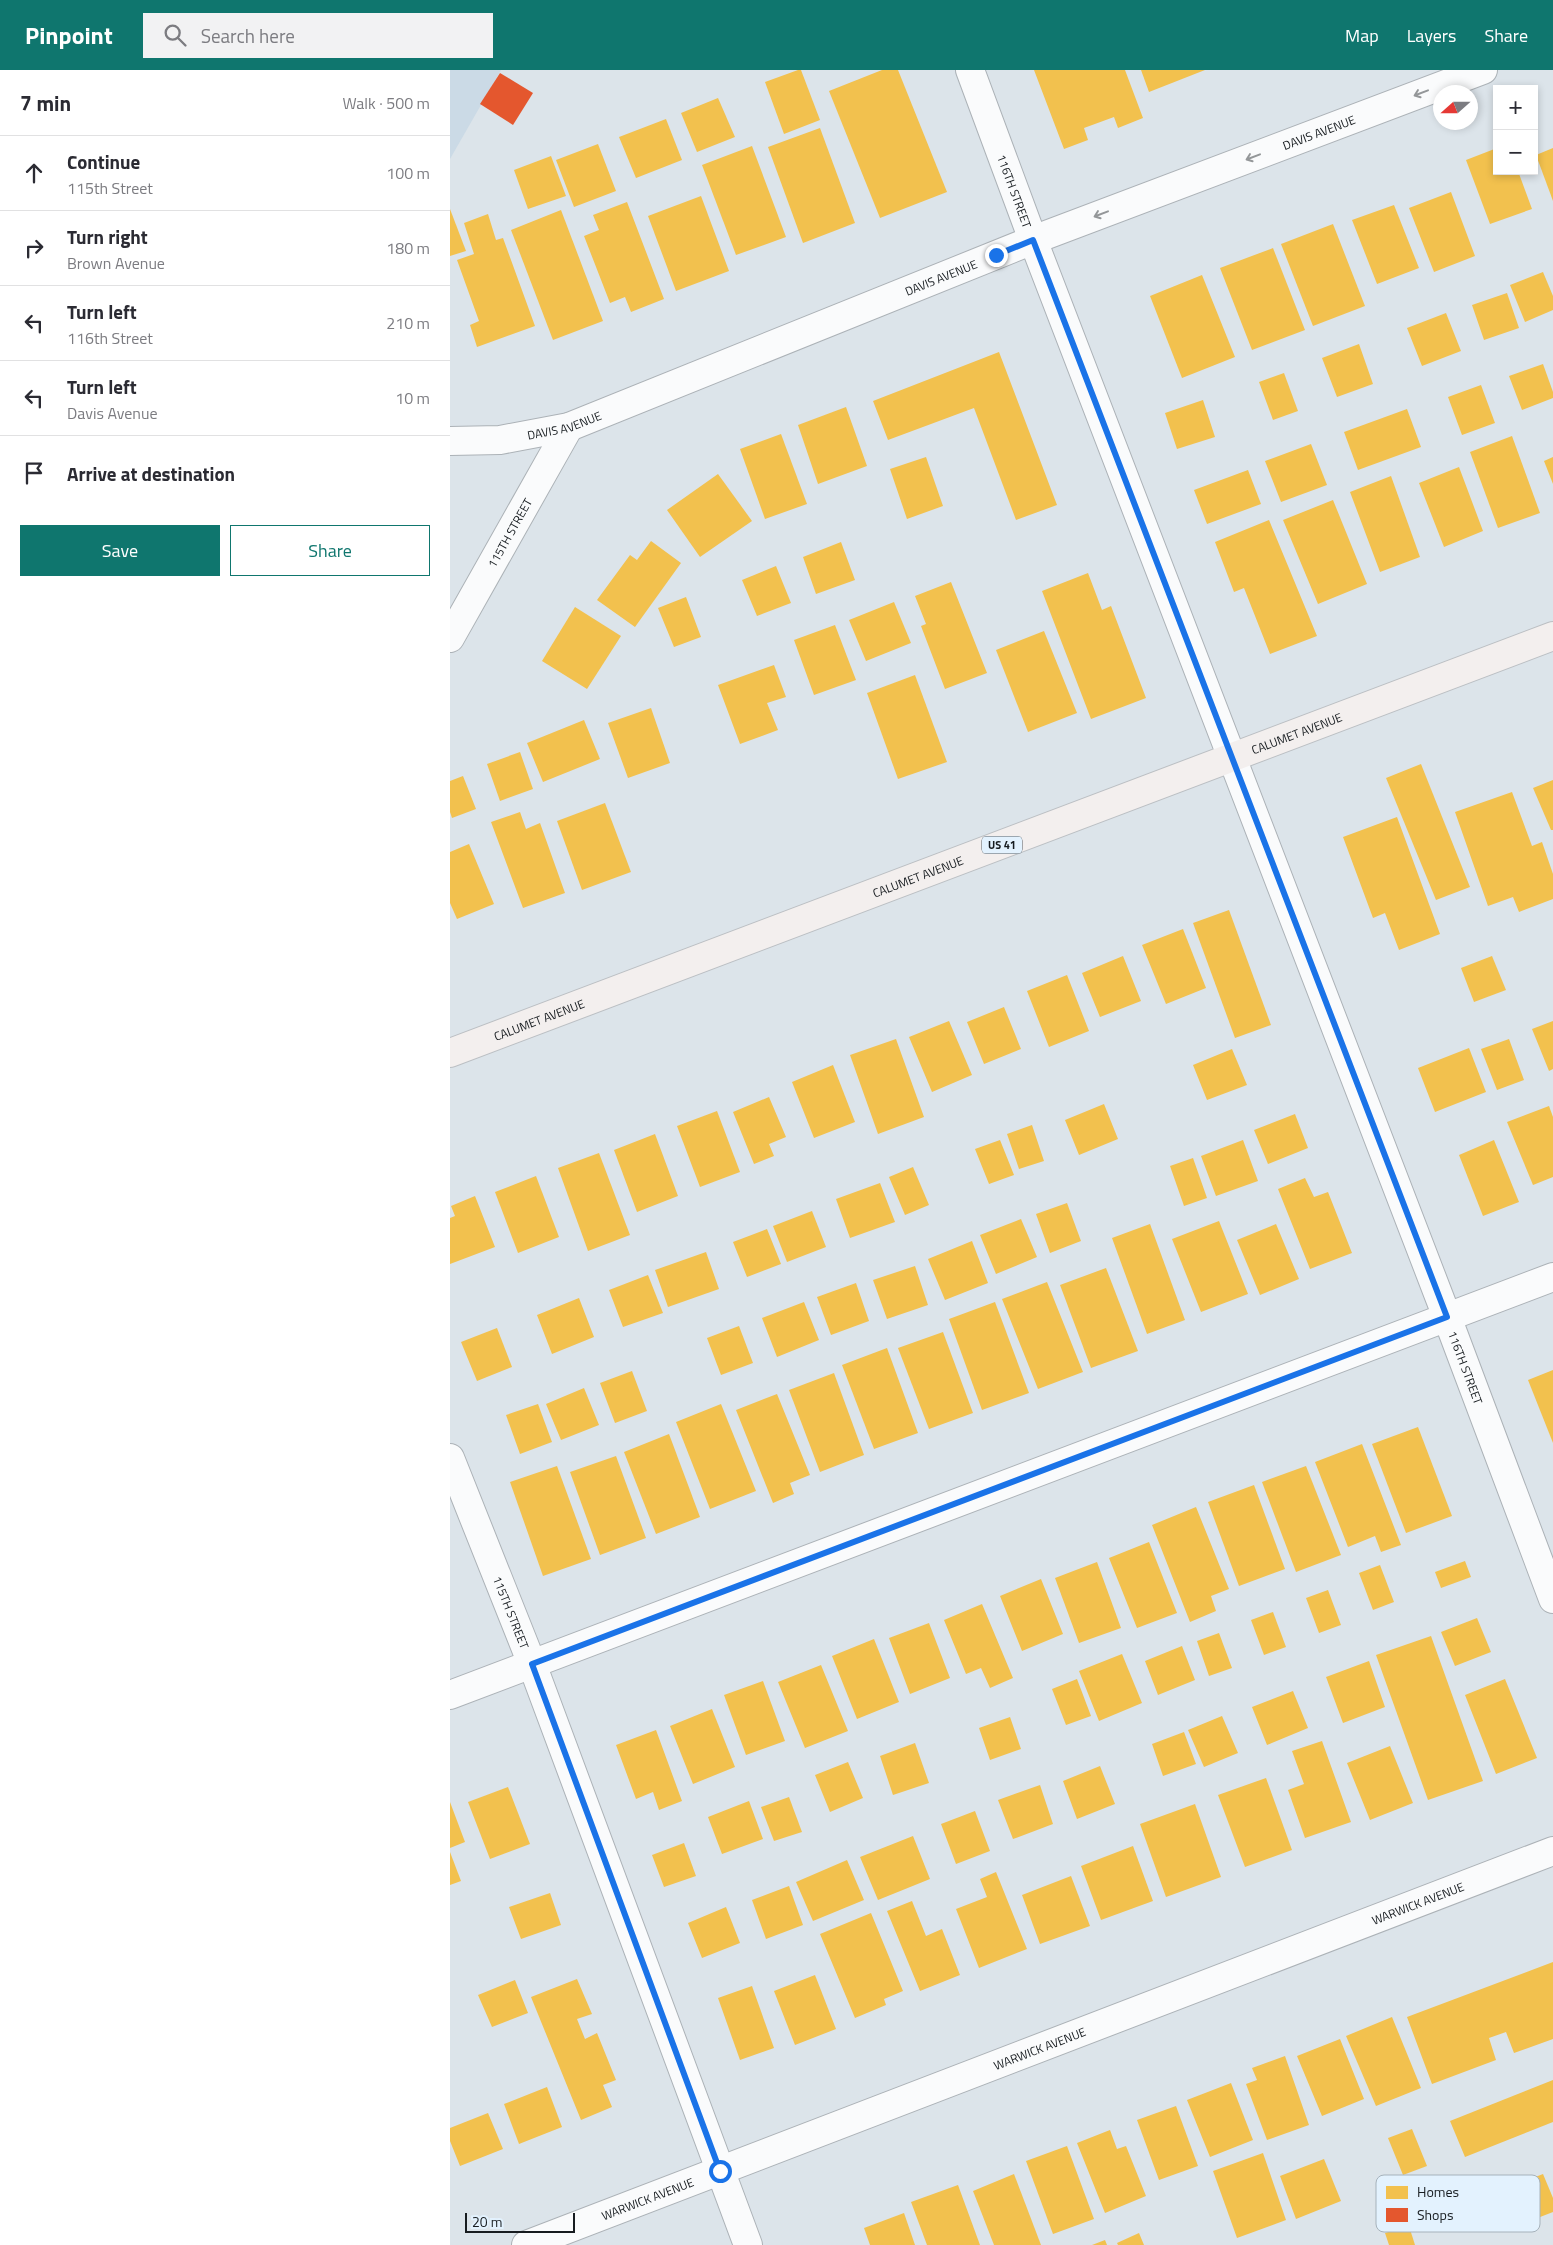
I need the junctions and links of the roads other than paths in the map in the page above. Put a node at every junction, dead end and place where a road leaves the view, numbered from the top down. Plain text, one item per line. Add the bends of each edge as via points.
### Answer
1 (970, 70) edge
2 (1483, 70) edge
3 (1033, 240) junction
4 (569, 427) junction
5 (450, 441) edge
6 (1553, 636) edge
7 (450, 638) edge
8 (1231, 759) junction
9 (450, 1053) edge
10 (1553, 1277) edge
11 (1447, 1317) junction
12 (450, 1458) edge
13 (1553, 1599) edge
14 (532, 1664) junction
15 (450, 1695) edge
16 (1553, 1851) edge
17 (720, 2171) junction
18 (526, 2245) edge
19 (748, 2245) edge

1 - 3 street, 116TH STREET
2 -> 3 street, DAVIS AVENUE
3 - 4 street, DAVIS AVENUE
3 - 8 street, 116TH STREET
4 - 5 street, DAVIS AVENUE via 500,440
4 - 7 street, 115TH STREET
6 - 8 main road, CALUMET AVENUE / US 41
8 - 9 main road, CALUMET AVENUE / US 41
8 - 11 street, 116TH STREET
10 - 11 street
11 - 13 street, 116TH STREET
11 - 14 street
12 - 14 street, 115TH STREET
14 - 15 street
14 - 17 street, 115TH STREET
16 - 17 street, WARWICK AVENUE
17 - 18 street, WARWICK AVENUE
17 - 19 street, 115TH STREET

